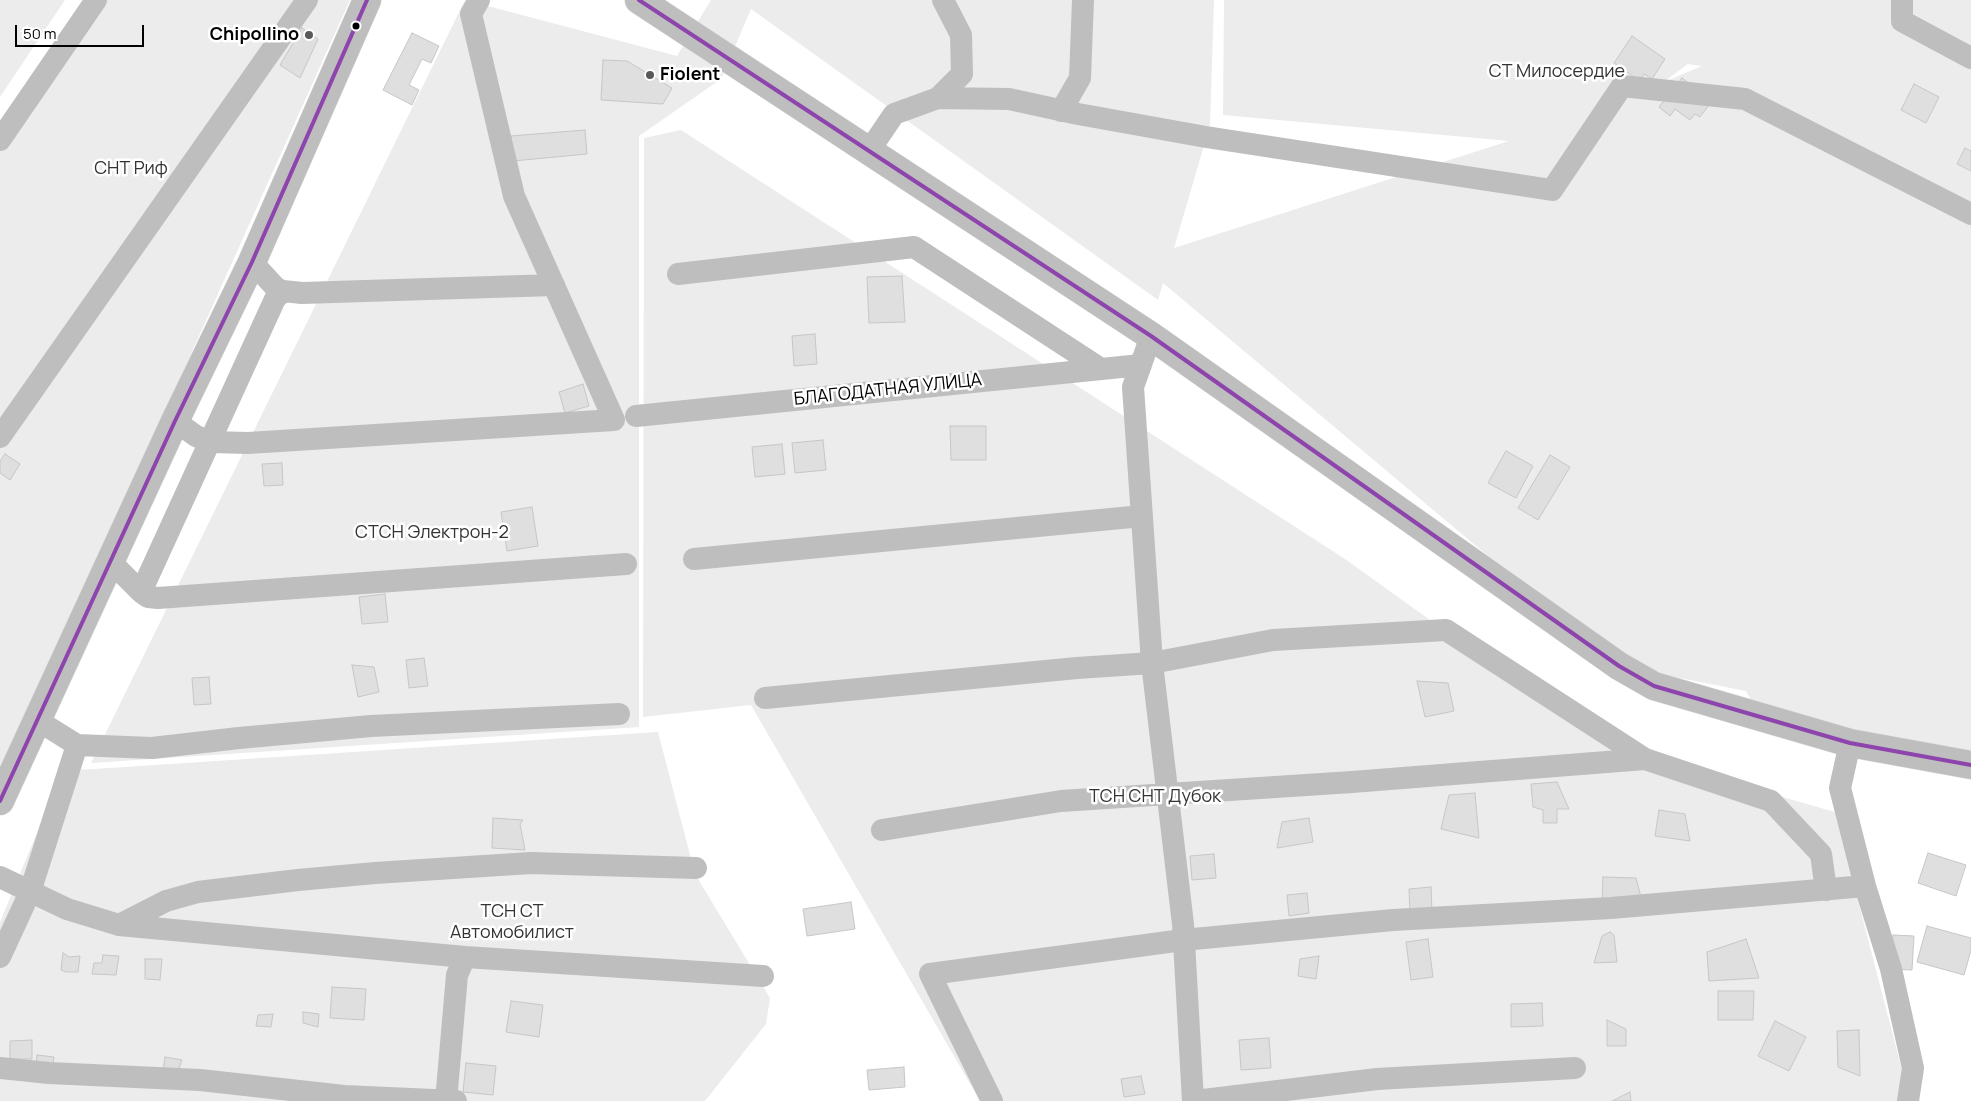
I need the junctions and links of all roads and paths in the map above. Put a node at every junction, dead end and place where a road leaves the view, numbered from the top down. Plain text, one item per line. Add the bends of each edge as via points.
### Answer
1 (79, 0) edge
2 (96, 0) edge
3 (308, 0) edge
4 (367, 0) edge
5 (479, 0) edge
6 (639, 0) edge
7 (943, 0) edge
8 (1083, 0) edge
9 (1902, 0) edge
10 (1971, 58) edge
11 (938, 98) junction
12 (1061, 110) junction
13 (0, 116) edge
14 (0, 140) edge
15 (869, 151) junction
16 (1971, 214) edge
17 (252, 262) junction
18 (678, 274) dead end
19 (554, 285) junction
20 (283, 291) junction
21 (1151, 336) junction
22 (1141, 365) junction
23 (1101, 369) junction
24 (625, 418) junction
25 (175, 421) junction
26 (0, 437) edge
27 (211, 442) junction
28 (1142, 516) junction
29 (694, 558) dead end
30 (111, 562) junction
31 (626, 564) dead end
32 (141, 592) junction
33 (1152, 663) junction
34 (765, 698) dead end
35 (619, 714) dead end
36 (37, 720) junction
37 (1850, 743) junction
38 (76, 745) junction
39 (1645, 759) junction
40 (1971, 765) edge
41 (1167, 793) junction
42 (0, 800) edge
43 (882, 830) dead end
44 (696, 868) dead end
45 (0, 877) edge
46 (1865, 886) junction
47 (1826, 890) junction
48 (30, 892) junction
49 (119, 925) junction
50 (1184, 940) junction
51 (0, 956) edge
52 (465, 957) junction
53 (764, 976) dead end
54 (0, 1068) edge
55 (1575, 1068) dead end
56 (449, 1101) edge
57 (992, 1101) edge
58 (1194, 1101) edge
59 (1908, 1101) edge

1 - 13 street
2 - 14 street
3 - 26 street
4 - 17 main road
5 - 19 street via 471,14 514,196
6 - 15 main road
7 - 11 street via 962,35 962,74
8 - 12 street via 1080,78
9 - 10 street via 1902,21
11 - 12 street via 1008,99
11 - 15 street via 894,114
12 - 16 street via 1206,137 1552,190 1622,86 1745,99
15 - 21 main road
17 - 20 street via 276,288
17 - 25 main road
18 - 23 street via 914,247
19 - 20 street
19 - 24 street
20 - 27 street via 275,299
21 - 22 street
21 - 37 main road via 1619,666 1654,686
22 - 23 street, БЛАГОДАТНАЯ УЛИЦА
22 - 28 street via 1133,387
23 - 24 street, БЛАГОДАТНАЯ УЛИЦА
24 - 27 street, БЛАГОДАТНАЯ УЛИЦА via 248,443
25 - 27 street
25 - 30 main road
27 - 32 street
28 - 29 street
28 - 33 street
30 - 32 street
30 - 36 main road
31 - 32 street via 158,598
33 - 34 street
33 - 39 street via 1273,640 1446,630
33 - 41 street
35 - 38 street via 372,726 152,748
36 - 38 street
36 - 42 main road
37 - 40 main road
37 - 46 street via 1840,788
38 - 48 street
39 - 41 street
39 - 47 street via 1771,801 1821,854
41 - 43 street via 1061,801
41 - 50 street
44 - 49 street via 531,863 298,880 198,892 166,901
45 - 48 street
46 - 47 street
46 - 59 street via 1891,969 1913,1068
47 - 50 street via 1611,908 1393,920
48 - 49 street via 67,910
48 - 51 street
49 - 52 street
50 - 57 street via 930,974
50 - 58 street
52 - 53 street
52 - 56 street via 457,975
54 - 56 street via 200,1080 344,1096
55 - 58 street via 1377,1079

